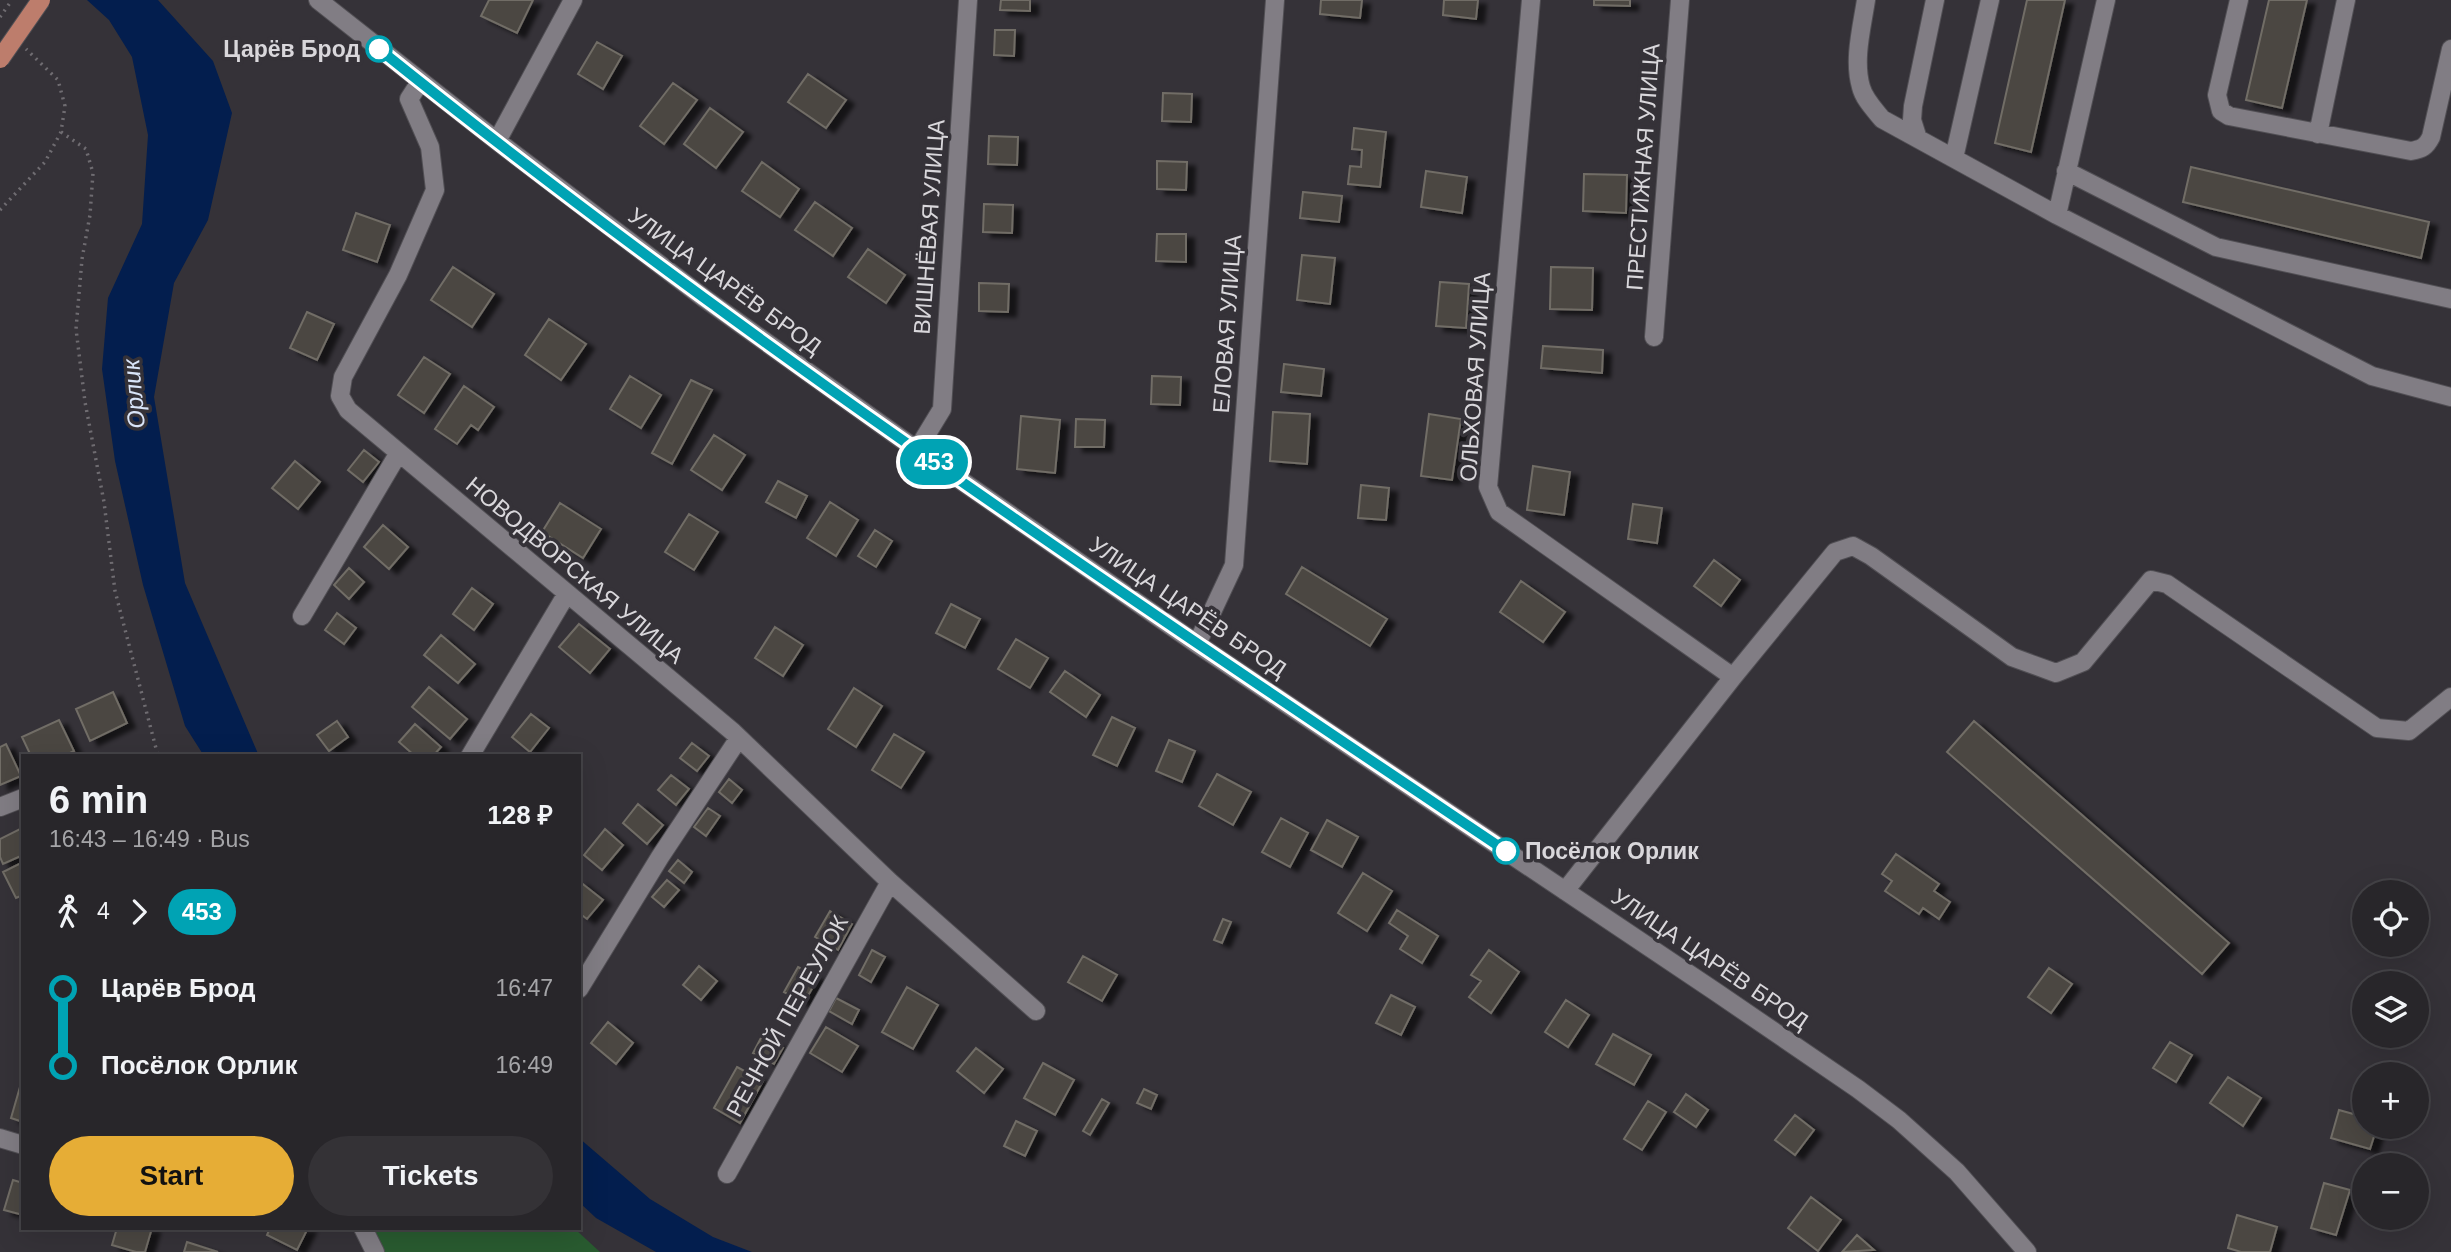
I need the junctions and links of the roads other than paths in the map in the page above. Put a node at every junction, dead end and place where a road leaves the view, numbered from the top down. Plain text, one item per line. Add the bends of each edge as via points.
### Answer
1 (41, 0) edge
2 (318, 0) edge
3 (573, 0) edge
4 (968, 0) edge
5 (1275, 0) edge
6 (1531, 0) edge
7 (1680, 0) edge
8 (1866, 0) edge
9 (1935, 0) edge
10 (1990, 0) edge
11 (2106, 0) edge
12 (2239, 0) edge
13 (2346, 0) edge
14 (2451, 49) edge
15 (0, 59) edge
16 (420, 82) junction
17 (2318, 134) junction
18 (1917, 139) junction
19 (497, 141) junction
20 (1954, 158) junction
21 (2066, 172) junction
22 (2057, 215) junction
23 (2451, 299) edge
24 (1654, 337) dead end
25 (2451, 397) edge
26 (917, 450) junction
27 (398, 454) junction
28 (566, 595) junction
29 (302, 616) dead end
30 (1198, 645) junction
31 (1733, 677) junction
32 (2451, 696) edge
33 (739, 738) junction
34 (471, 754) edge
35 (21, 799) edge
36 (0, 807) edge
37 (890, 881) junction
38 (1564, 891) junction
39 (581, 986) edge
40 (1036, 1011) dead end
41 (0, 1138) edge
42 (21, 1144) edge
43 (727, 1174) dead end
44 (364, 1230) edge
45 (374, 1252) edge
46 (2027, 1252) edge

1 - 15 main road, bridge
2 - 16 street, УЛИЦА ЦАРЁВ БРОД
3 - 19 street
4 - 26 street, ВИШНЁВАЯ УЛИЦА via 942,409
5 - 30 street, ЕЛОВАЯ УЛИЦА via 1234,565
6 - 31 street, ОЛЬХОВАЯ УЛИЦА via 1488,487 1499,512
7 - 24 street, ПРЕСТИЖНАЯ УЛИЦА
8 - 18 street via 1858,53 1861,87 1882,119
9 - 18 street via 1913,106
10 - 20 street
11 - 21 street
12 - 17 street via 2217,94 2221,111
13 - 17 street
14 - 17 street via 2431,137 2421,150
16 - 19 street, УЛИЦА ЦАРЁВ БРОД
16 - 27 street, НОВОДВОРСКАЯ УЛИЦА via 409,99 430,147 435,190 398,275 343,377 340,396 348,411
18 - 20 street
19 - 26 street, УЛИЦА ЦАРЁВ БРОД via 704,298
20 - 22 street
21 - 22 street
21 - 23 street via 2216,247
22 - 25 street via 2372,376
26 - 30 street, УЛИЦА ЦАРЁВ БРОД
27 - 28 street, НОВОДВОРСКАЯ УЛИЦА
27 - 29 street
28 - 33 street, НОВОДВОРСКАЯ УЛИЦА
28 - 34 street
30 - 38 street, УЛИЦА ЦАРЁВ БРОД
31 - 32 street via 1835,552 1853,546 2012,657 2056,673 2083,662 2151,580 2167,584 2377,728 2409,731
31 - 38 street
33 - 37 street, НОВОДВОРСКАЯ УЛИЦА
33 - 39 street
35 - 36 street
37 - 40 street, НОВОДВОРСКАЯ УЛИЦА
37 - 43 street, РЕЧНОЙ ПЕРЕУЛОК
38 - 46 street, УЛИЦА ЦАРЁВ БРОД via 1899,1120 1957,1172
41 - 42 street
44 - 45 street

